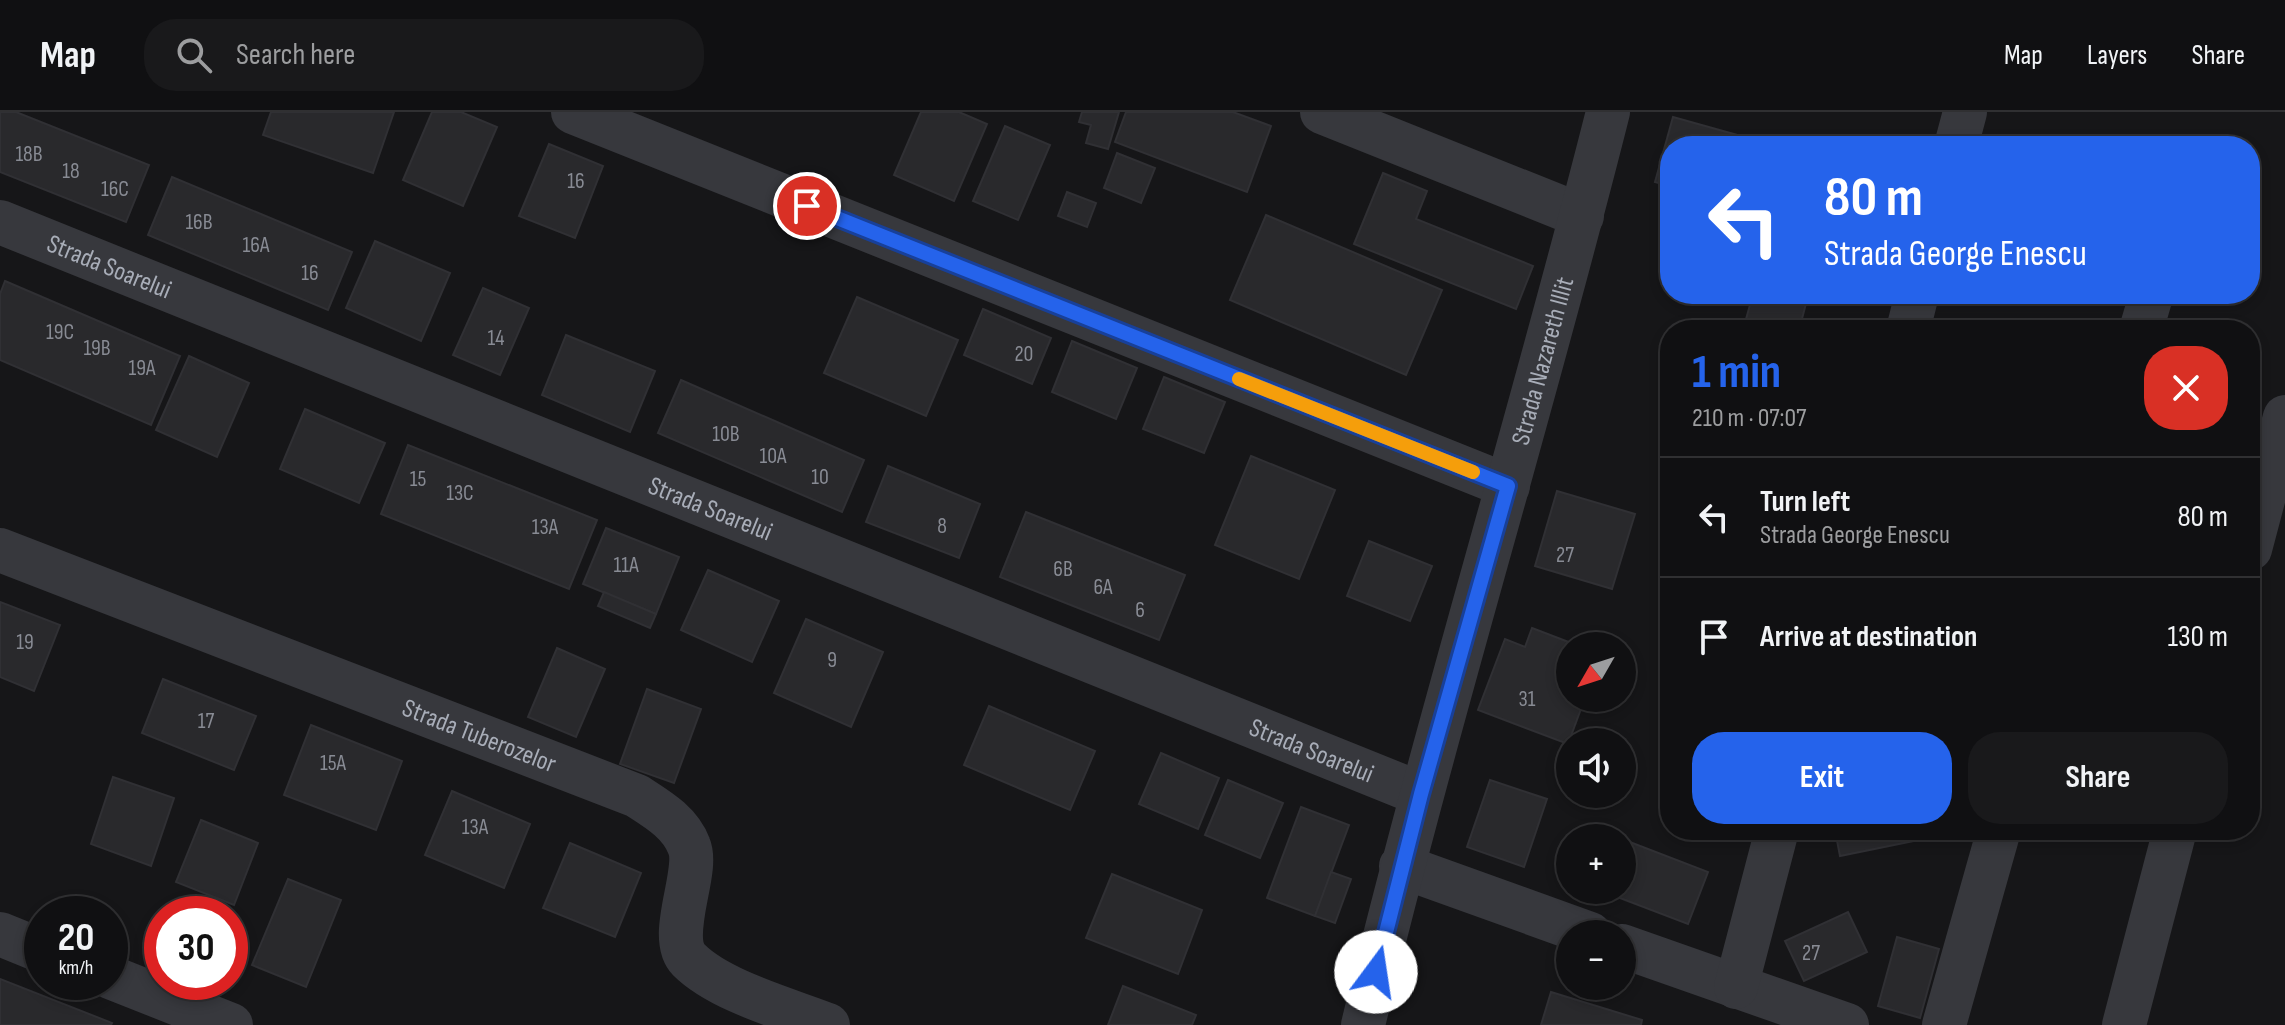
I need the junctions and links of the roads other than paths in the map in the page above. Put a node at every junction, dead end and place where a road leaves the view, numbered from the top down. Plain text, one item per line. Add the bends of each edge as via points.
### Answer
1 (573, 112) edge
2 (1322, 112) edge
3 (1608, 112) edge
4 (1965, 112) edge
5 (1959, 136) edge
6 (1582, 216) junction
7 (0, 222) edge
8 (2285, 417) edge
9 (1508, 486) junction
10 (2260, 511) edge
11 (0, 550) edge
12 (1421, 794) junction
13 (1774, 840) edge
14 (1996, 840) edge
15 (2172, 840) edge
16 (1401, 866) junction
17 (1556, 922) edge
18 (0, 934) edge
19 (24, 944) edge
20 (1636, 951) edge
21 (128, 984) edge
22 (1736, 987) junction
23 (231, 1025) edge
24 (828, 1025) edge
25 (1363, 1025) edge
26 (1847, 1025) edge
27 (1944, 1025) edge
28 (2124, 1025) edge

1 - 9 street
2 - 6 street
3 - 6 street, Strada Nazareth Illit
4 - 5 street
6 - 9 street, Strada Nazareth Illit
7 - 12 street, Strada Soarelui
8 - 10 street
9 - 12 street, Strada Nazareth Illit
11 - 24 street, Strada Tuberozelor via 637,796 665,813 691,850 679,941 686,958 715,980
12 - 16 street, Strada Nazareth Illit
13 - 22 street
14 - 27 street
15 - 28 street
16 - 17 street
16 - 25 street, Strada Nazareth Illit
18 - 19 street
20 - 22 street
21 - 23 street
22 - 26 street

